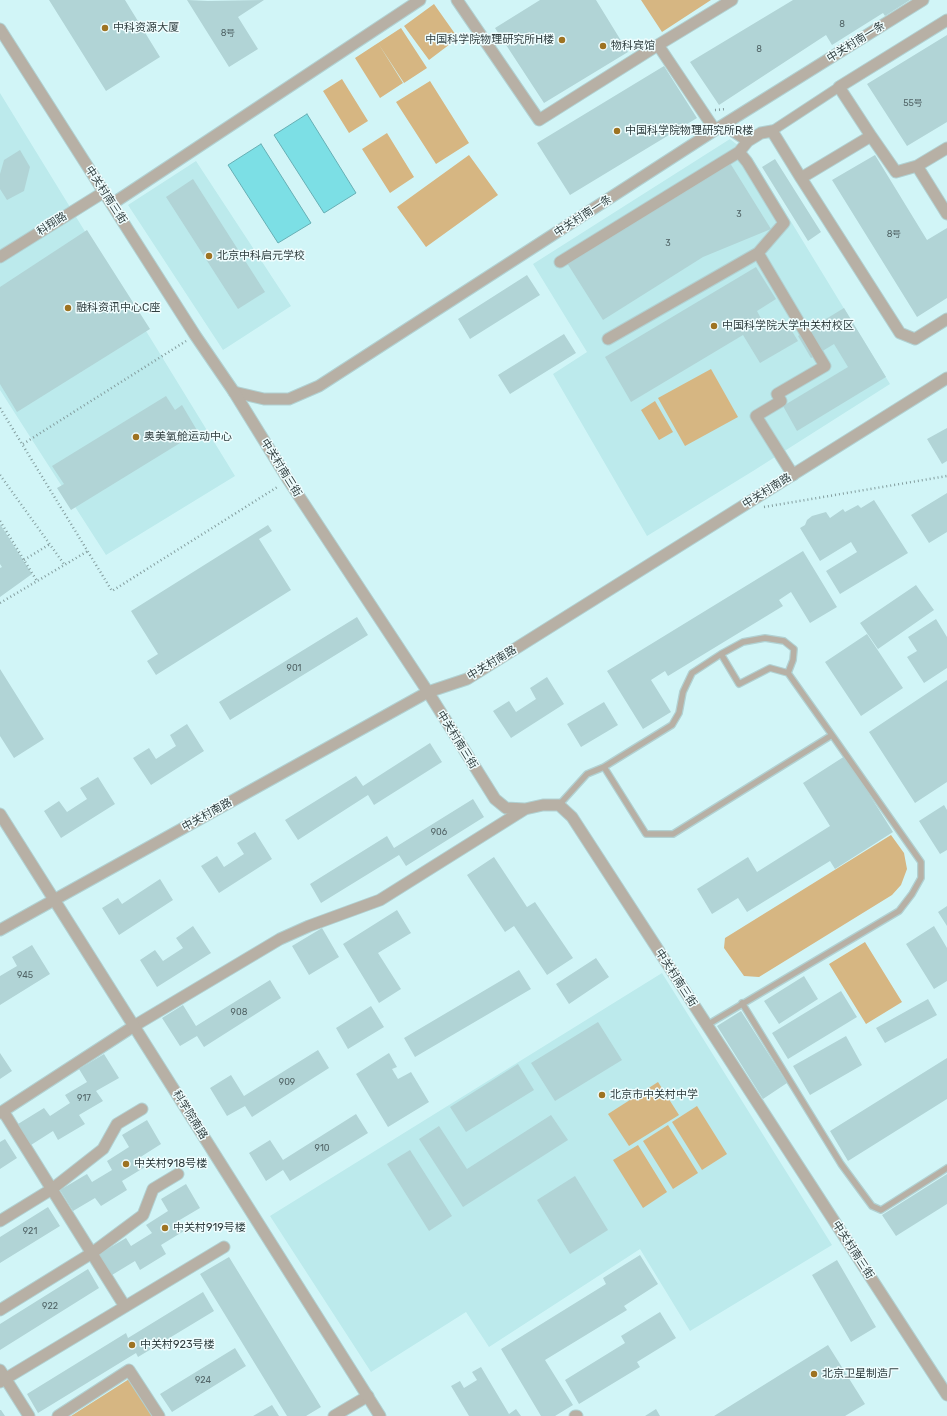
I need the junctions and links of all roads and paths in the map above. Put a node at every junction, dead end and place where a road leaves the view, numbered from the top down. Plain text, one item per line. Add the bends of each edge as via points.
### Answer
1 (420, 0) edge
2 (457, 0) edge
3 (732, 0) edge
4 (923, 0) edge
5 (947, 20) edge
6 (0, 29) edge
7 (658, 45) junction
8 (839, 87) junction
9 (732, 105) dead end
10 (702, 111) junction
11 (719, 127) junction
12 (772, 131) junction
13 (871, 136) junction
14 (748, 141) junction
15 (947, 148) edge
16 (739, 152) junction
17 (917, 166) junction
18 (801, 178) junction
19 (104, 192) junction
20 (112, 204) junction
21 (947, 214) edge
22 (758, 253) junction
23 (0, 257) edge
24 (560, 262) dead end
25 (947, 319) edge
26 (195, 335) junction
27 (608, 339) dead end
28 (947, 378) edge
29 (234, 392) junction
30 (0, 408) edge
31 (23, 444) junction
32 (0, 475) edge
33 (793, 475) junction
34 (947, 476) edge
35 (289, 480) junction
36 (756, 508) dead end
37 (0, 521) edge
38 (50, 544) junction
39 (88, 550) junction
40 (24, 560) junction
41 (64, 564) junction
42 (37, 581) junction
43 (0, 603) edge
44 (721, 654) junction
45 (788, 673) junction
46 (428, 692) junction
47 (832, 735) junction
48 (604, 766) junction
49 (559, 805) junction
50 (525, 809) junction
51 (0, 814) edge
52 (54, 900) junction
53 (0, 930) edge
54 (742, 1003) junction
55 (707, 1025) junction
56 (134, 1026) junction
57 (142, 1109) dead end
58 (2, 1112) edge
59 (947, 1168) edge
60 (178, 1174) dead end
61 (52, 1189) junction
62 (0, 1221) edge
63 (224, 1247) dead end
64 (92, 1253) junction
65 (124, 1305) junction
66 (0, 1310) edge
67 (2, 1377) edge
68 (947, 1395) edge
69 (368, 1396) junction
70 (29, 1416) edge
71 (58, 1416) edge
72 (159, 1416) edge
73 (334, 1416) edge
74 (380, 1416) edge

1 - 20 street
2 - 7 street via 539,120
3 - 7 street
4 - 11 street, 中关村南一条
5 - 8 street
6 - 19 street, 中关村南三街
7 - 10 street
8 - 12 street
8 - 13 street
9 - 10 path via 726,109
10 - 11 street
11 - 14 street
11 - 29 street, 中关村南一条 via 320,386 288,399 264,399
12 - 14 street via 761,133
12 - 18 street
13 - 17 street via 896,172
13 - 18 street
14 - 16 street
15 - 17 street
16 - 22 street via 784,224
16 - 24 street
17 - 21 street
18 - 25 street via 900,333 915,339
19 - 20 street, 中关村南三街
19 - 23 street, 科翔路
20 - 26 street, 中关村南三街
22 - 27 street
22 - 33 street via 825,366 777,394 781,401 756,416
26 - 29 street, 中关村南三街
26 - 31 path
28 - 33 street, 中关村南路
29 - 35 street, 中关村南三街
30 - 31 path
31 - 39 path
32 - 38 path
33 - 46 street, 中关村南路 via 467,679
34 - 36 path
35 - 39 path via 112,591
35 - 46 street, 中关村南三街
37 - 40 path
38 - 40 path
38 - 41 path
39 - 41 path
40 - 42 path
41 - 42 path
42 - 43 path
44 - 45 lane via 739,684 770,668
44 - 45 lane via 743,642 757,639 784,641 794,649
44 - 48 lane via 692,674 683,692 679,713 672,725
45 - 47 lane
46 - 50 street, 中关村南三街 via 494,799 506,808
46 - 52 street, 中关村南路
47 - 48 lane via 673,834 646,834
47 - 54 lane via 921,862 921,878 899,911
48 - 49 lane via 587,774
49 - 50 street, 中关村南三街
49 - 55 street, 中关村南三街 via 572,817
50 - 56 street via 380,900 280,939
51 - 52 street, 科学院南路
52 - 53 street, 中关村南路
52 - 56 street, 科学院南路
54 - 55 lane
54 - 59 lane via 841,1164 872,1206 881,1210
55 - 68 street, 中关村南三街
56 - 58 street
56 - 69 street, 科学院南路
57 - 61 street via 117,1124 103,1149
58 - 61 street
60 - 64 street via 153,1189 143,1215
61 - 62 street
61 - 64 street
63 - 65 street
64 - 65 street
64 - 66 street
65 - 67 street
67 - 70 street
69 - 73 street
69 - 74 street, 科学院南路
71 - 72 street via 130,1370

